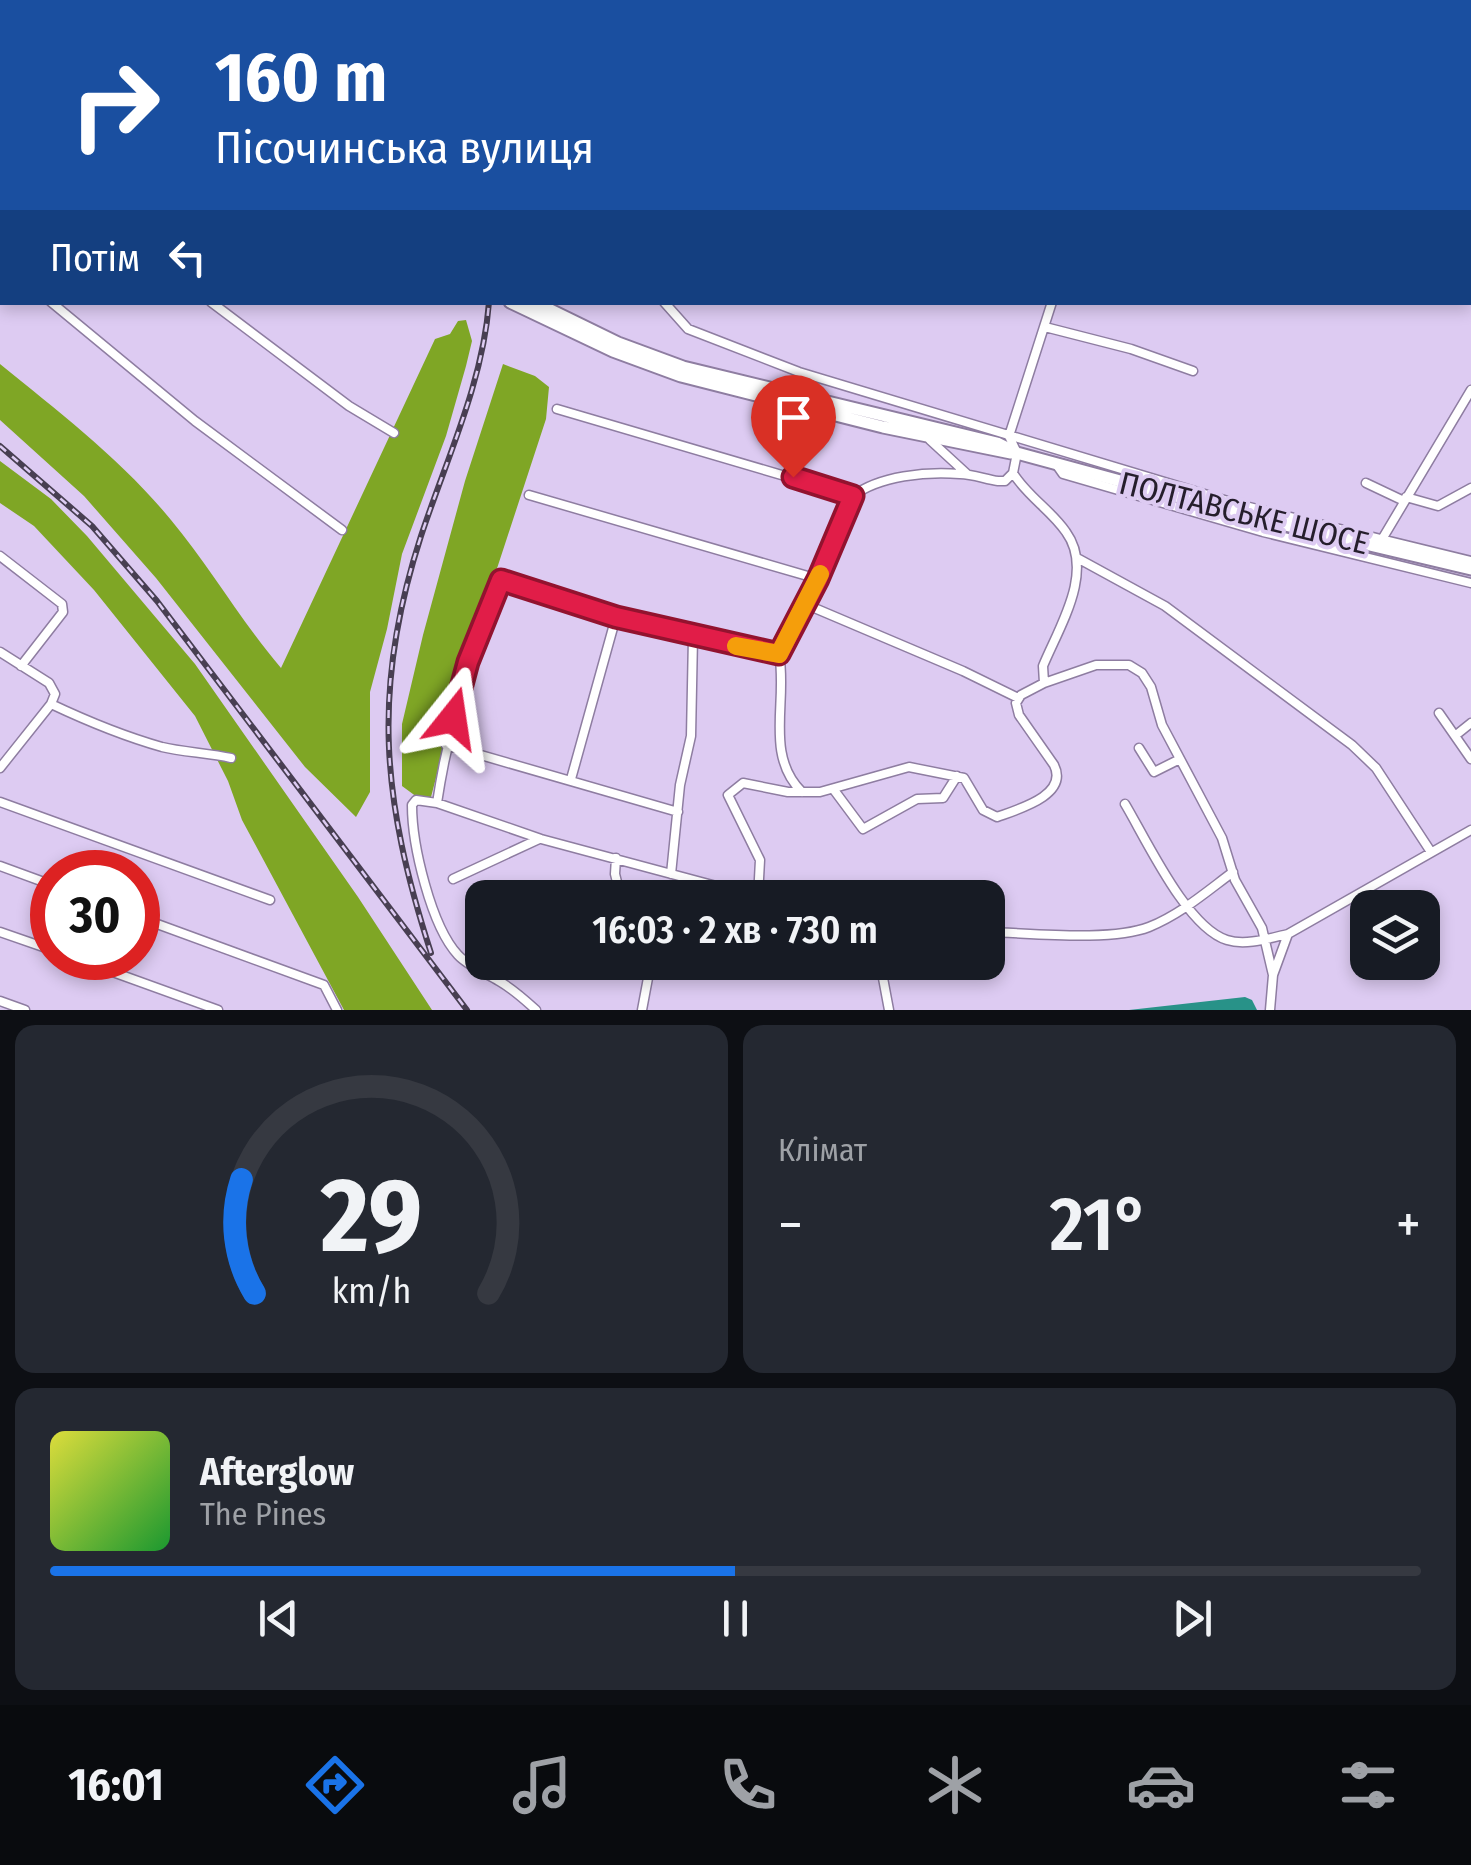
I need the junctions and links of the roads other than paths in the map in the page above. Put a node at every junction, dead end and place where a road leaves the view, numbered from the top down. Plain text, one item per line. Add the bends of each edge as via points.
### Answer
1 (55, 305) edge
2 (216, 305) edge
3 (1051, 305) edge
4 (530, 307) edge
5 (674, 307) edge
6 (1045, 327) junction
7 (1193, 371) dead end
8 (1471, 390) edge
9 (557, 409) dead end
10 (394, 432) dead end
11 (924, 436) junction
12 (1010, 436) junction
13 (1017, 453) junction
14 (1056, 464) junction
15 (1014, 472) junction
16 (967, 474) junction
17 (1366, 483) dead end
18 (1471, 488) edge
19 (529, 495) dead end
20 (853, 496) junction
21 (1405, 499) junction
22 (342, 530) dead end
23 (1379, 543) junction
24 (0, 556) edge
25 (1079, 559) junction
26 (1471, 560) edge
27 (1471, 569) edge
28 (818, 579) junction
29 (1471, 582) edge
30 (805, 604) junction
31 (616, 617) junction
32 (693, 637) junction
33 (0, 652) edge
34 (779, 654) junction
35 (22, 666) junction
36 (1044, 682) junction
37 (1018, 698) junction
38 (51, 704) junction
39 (1439, 713) dead end
40 (1471, 724) edge
41 (1456, 735) junction
42 (446, 745) junction
43 (1138, 748) dead end
44 (232, 758) dead end
45 (1180, 759) junction
46 (1471, 759) edge
47 (0, 768) edge
48 (956, 776) junction
49 (571, 779) junction
50 (834, 790) junction
51 (802, 792) junction
52 (0, 802) edge
53 (437, 804) junction
54 (1125, 804) dead end
55 (678, 812) junction
56 (1471, 830) edge
57 (541, 838) junction
58 (1431, 852) junction
59 (616, 858) junction
60 (0, 866) edge
61 (1233, 872) junction
62 (671, 874) junction
63 (30, 878) edge
64 (453, 879) dead end
65 (617, 880) edge
66 (688, 880) edge
67 (760, 880) edge
68 (270, 900) dead end
69 (1187, 907) junction
70 (160, 925) edge
71 (0, 932) edge
72 (1005, 932) edge
73 (1288, 934) junction
74 (1266, 939) junction
75 (30, 942) edge
76 (1274, 975) junction
77 (135, 980) edge
78 (648, 980) edge
79 (883, 980) edge
80 (0, 1001) edge
81 (25, 1010) edge
82 (218, 1010) edge
83 (337, 1010) edge
84 (536, 1010) edge
85 (642, 1010) edge
86 (889, 1010) edge
87 (1270, 1010) edge

1 - 22 street
2 - 10 street
3 - 6 street
4 - 11 highway via 613,351 681,376
4 - 13 highway via 682,367
5 - 12 street via 688,329 782,366
6 - 7 street
6 - 12 street
8 - 21 street
9 - 20 street
11 - 13 highway
11 - 16 street
12 - 13 street
12 - 23 street
13 - 14 highway, ПОЛТАВСЬКЕ ШОСЕ
13 - 15 street
14 - 23 highway, ПОЛТАВСЬКЕ ШОСЕ
14 - 29 street via 1064,474 1245,526
15 - 16 street via 998,481
15 - 25 street via 1066,532
16 - 20 street via 898,479
17 - 21 street
18 - 21 street via 1438,506
19 - 28 street
20 - 28 street
21 - 23 street
23 - 26 street
23 - 27 highway, ПОЛТАВСЬКЕ ШОСЕ
24 - 35 street via 62,604 63,612
25 - 36 street via 1043,666
25 - 58 street via 1166,606 1330,727 1376,768
28 - 30 street
30 - 34 street
30 - 37 street
31 - 32 street
31 - 42 street via 501,580 468,662
31 - 49 street
32 - 34 street
32 - 55 street via 693,714
33 - 35 street
34 - 51 street via 779,742 784,765
35 - 38 street via 50,683
36 - 37 street
36 - 45 street via 1096,666 1136,668 1151,687
37 - 48 street via 1019,715 1054,765 1058,780 1048,794 997,817
38 - 44 street via 166,748
38 - 47 street
39 - 41 street
40 - 41 street
41 - 46 street
42 - 49 street
42 - 53 street
43 - 45 street via 1154,772
45 - 61 street
48 - 50 street via 898,769
48 - 50 street via 943,798 914,800 862,829
49 - 55 street
50 - 51 street
51 - 67 street via 747,782 728,793 760,860
52 - 68 street
53 - 57 street
53 - 84 street via 419,799 411,808 436,916 457,954
54 - 69 street
55 - 62 street
56 - 58 street
57 - 59 street
57 - 64 street
58 - 73 street
59 - 62 street
59 - 65 street
60 - 63 street
61 - 69 street
61 - 74 street
62 - 66 street
69 - 72 street via 1128,932
69 - 74 street via 1222,938
70 - 83 street via 324,984
71 - 75 street
73 - 74 street
73 - 76 street
74 - 76 street
76 - 87 street
77 - 82 street
78 - 85 street
79 - 86 street
80 - 81 street

